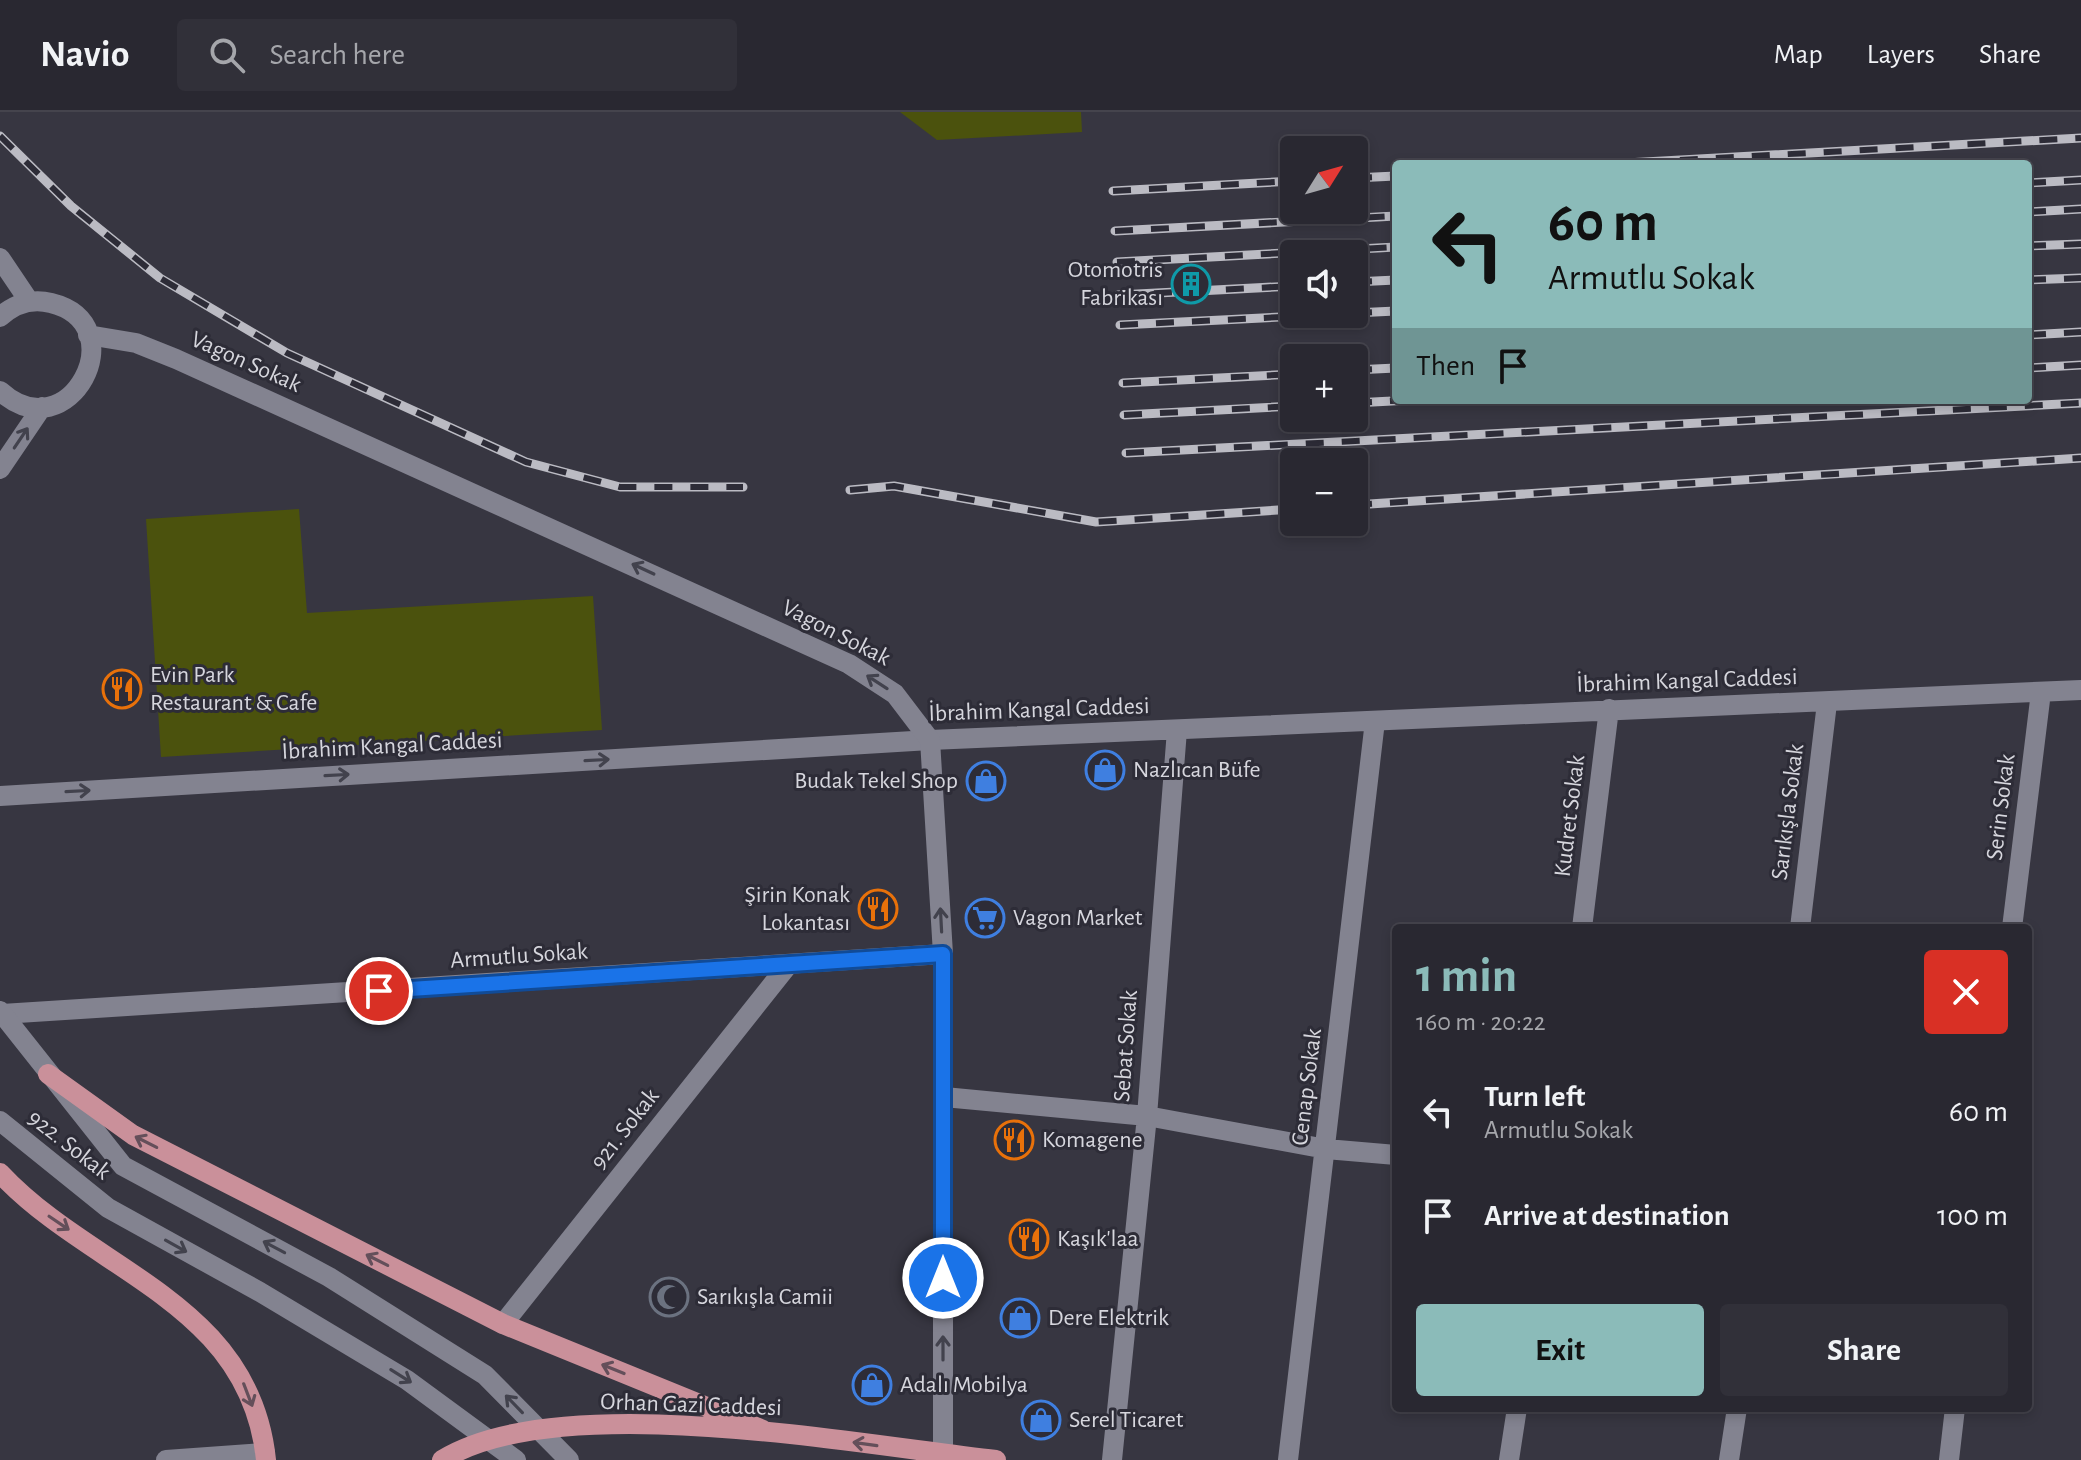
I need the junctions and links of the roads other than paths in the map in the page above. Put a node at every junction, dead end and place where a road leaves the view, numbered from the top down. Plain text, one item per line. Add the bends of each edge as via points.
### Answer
1 (0, 258) edge
2 (29, 301) junction
3 (0, 317) edge
4 (88, 335) junction
5 (0, 391) edge
6 (42, 407) junction
7 (0, 469) edge
8 (2081, 690) edge
9 (2041, 692) junction
10 (1827, 703) junction
11 (1609, 709) junction
12 (1375, 721) junction
13 (1177, 730) junction
14 (930, 740) junction
15 (0, 796) edge
16 (1582, 924) edge
17 (1800, 924) edge
18 (2012, 924) edge
19 (943, 954) junction
20 (788, 965) junction
21 (1, 1013) edge
22 (48, 1074) junction
23 (944, 1097) junction
24 (1147, 1116) junction
25 (0, 1121) edge
26 (1326, 1149) junction
27 (1392, 1155) edge
28 (0, 1173) edge
29 (503, 1324) junction
30 (1516, 1412) edge
31 (1736, 1412) edge
32 (1955, 1412) edge
33 (763, 1430) junction
34 (943, 1454) junction
35 (266, 1456) edge
36 (166, 1460) edge
37 (442, 1460) edge
38 (516, 1460) edge
39 (569, 1460) edge
40 (996, 1460) edge
41 (1112, 1460) edge
42 (1288, 1460) edge
43 (1509, 1460) edge
44 (1729, 1460) edge
45 (1949, 1460) edge

1 - 2 street
2 - 3 street
2 - 4 street via 60,305 73,313
4 - 6 street via 92,361 86,378 60,403
14 -> 4 street, Vagon Sokak via 895,694 849,664 176,359 136,343
5 - 6 street via 23,406
7 -> 6 street
8 - 9 street, İbrahim Kangal Caddesi
9 - 10 street, İbrahim Kangal Caddesi
9 - 18 street, Serin Sokak
10 - 11 street, İbrahim Kangal Caddesi
10 - 17 street, Sarıkışla Sokak
11 - 12 street, İbrahim Kangal Caddesi
11 - 16 street, Kudret Sokak
12 - 13 street, İbrahim Kangal Caddesi
12 - 26 street, Cenap Sokak
13 - 14 street, İbrahim Kangal Caddesi
13 - 24 street, Sebat Sokak
15 -> 14 street, İbrahim Kangal Caddesi
19 -> 14 street
19 - 20 street, Armutlu Sokak
19 - 23 street
20 - 21 street, Armutlu Sokak
20 - 29 street, 921. Sokak
21 - 22 street
29 -> 22 main road via 133,1135
39 -> 22 street via 485,1375 329,1277 123,1166
23 - 24 street
34 -> 23 street
24 - 26 street
24 - 41 street, Sebat Sokak
25 -> 38 street, 922. Sokak via 108,1208 407,1380
26 - 27 street
26 - 42 street, Cenap Sokak
28 -> 35 main road via 26,1201 159,1290 211,1334 247,1389
33 -> 29 main road
30 - 43 street
31 - 44 street
32 - 45 street
34 -> 33 main road, Orhan Gazi Caddesi
33 - 37 main road, Orhan Gazi Caddesi via 567,1427 499,1437
34 - 40 main road, Orhan Gazi Caddesi
35 - 36 street

